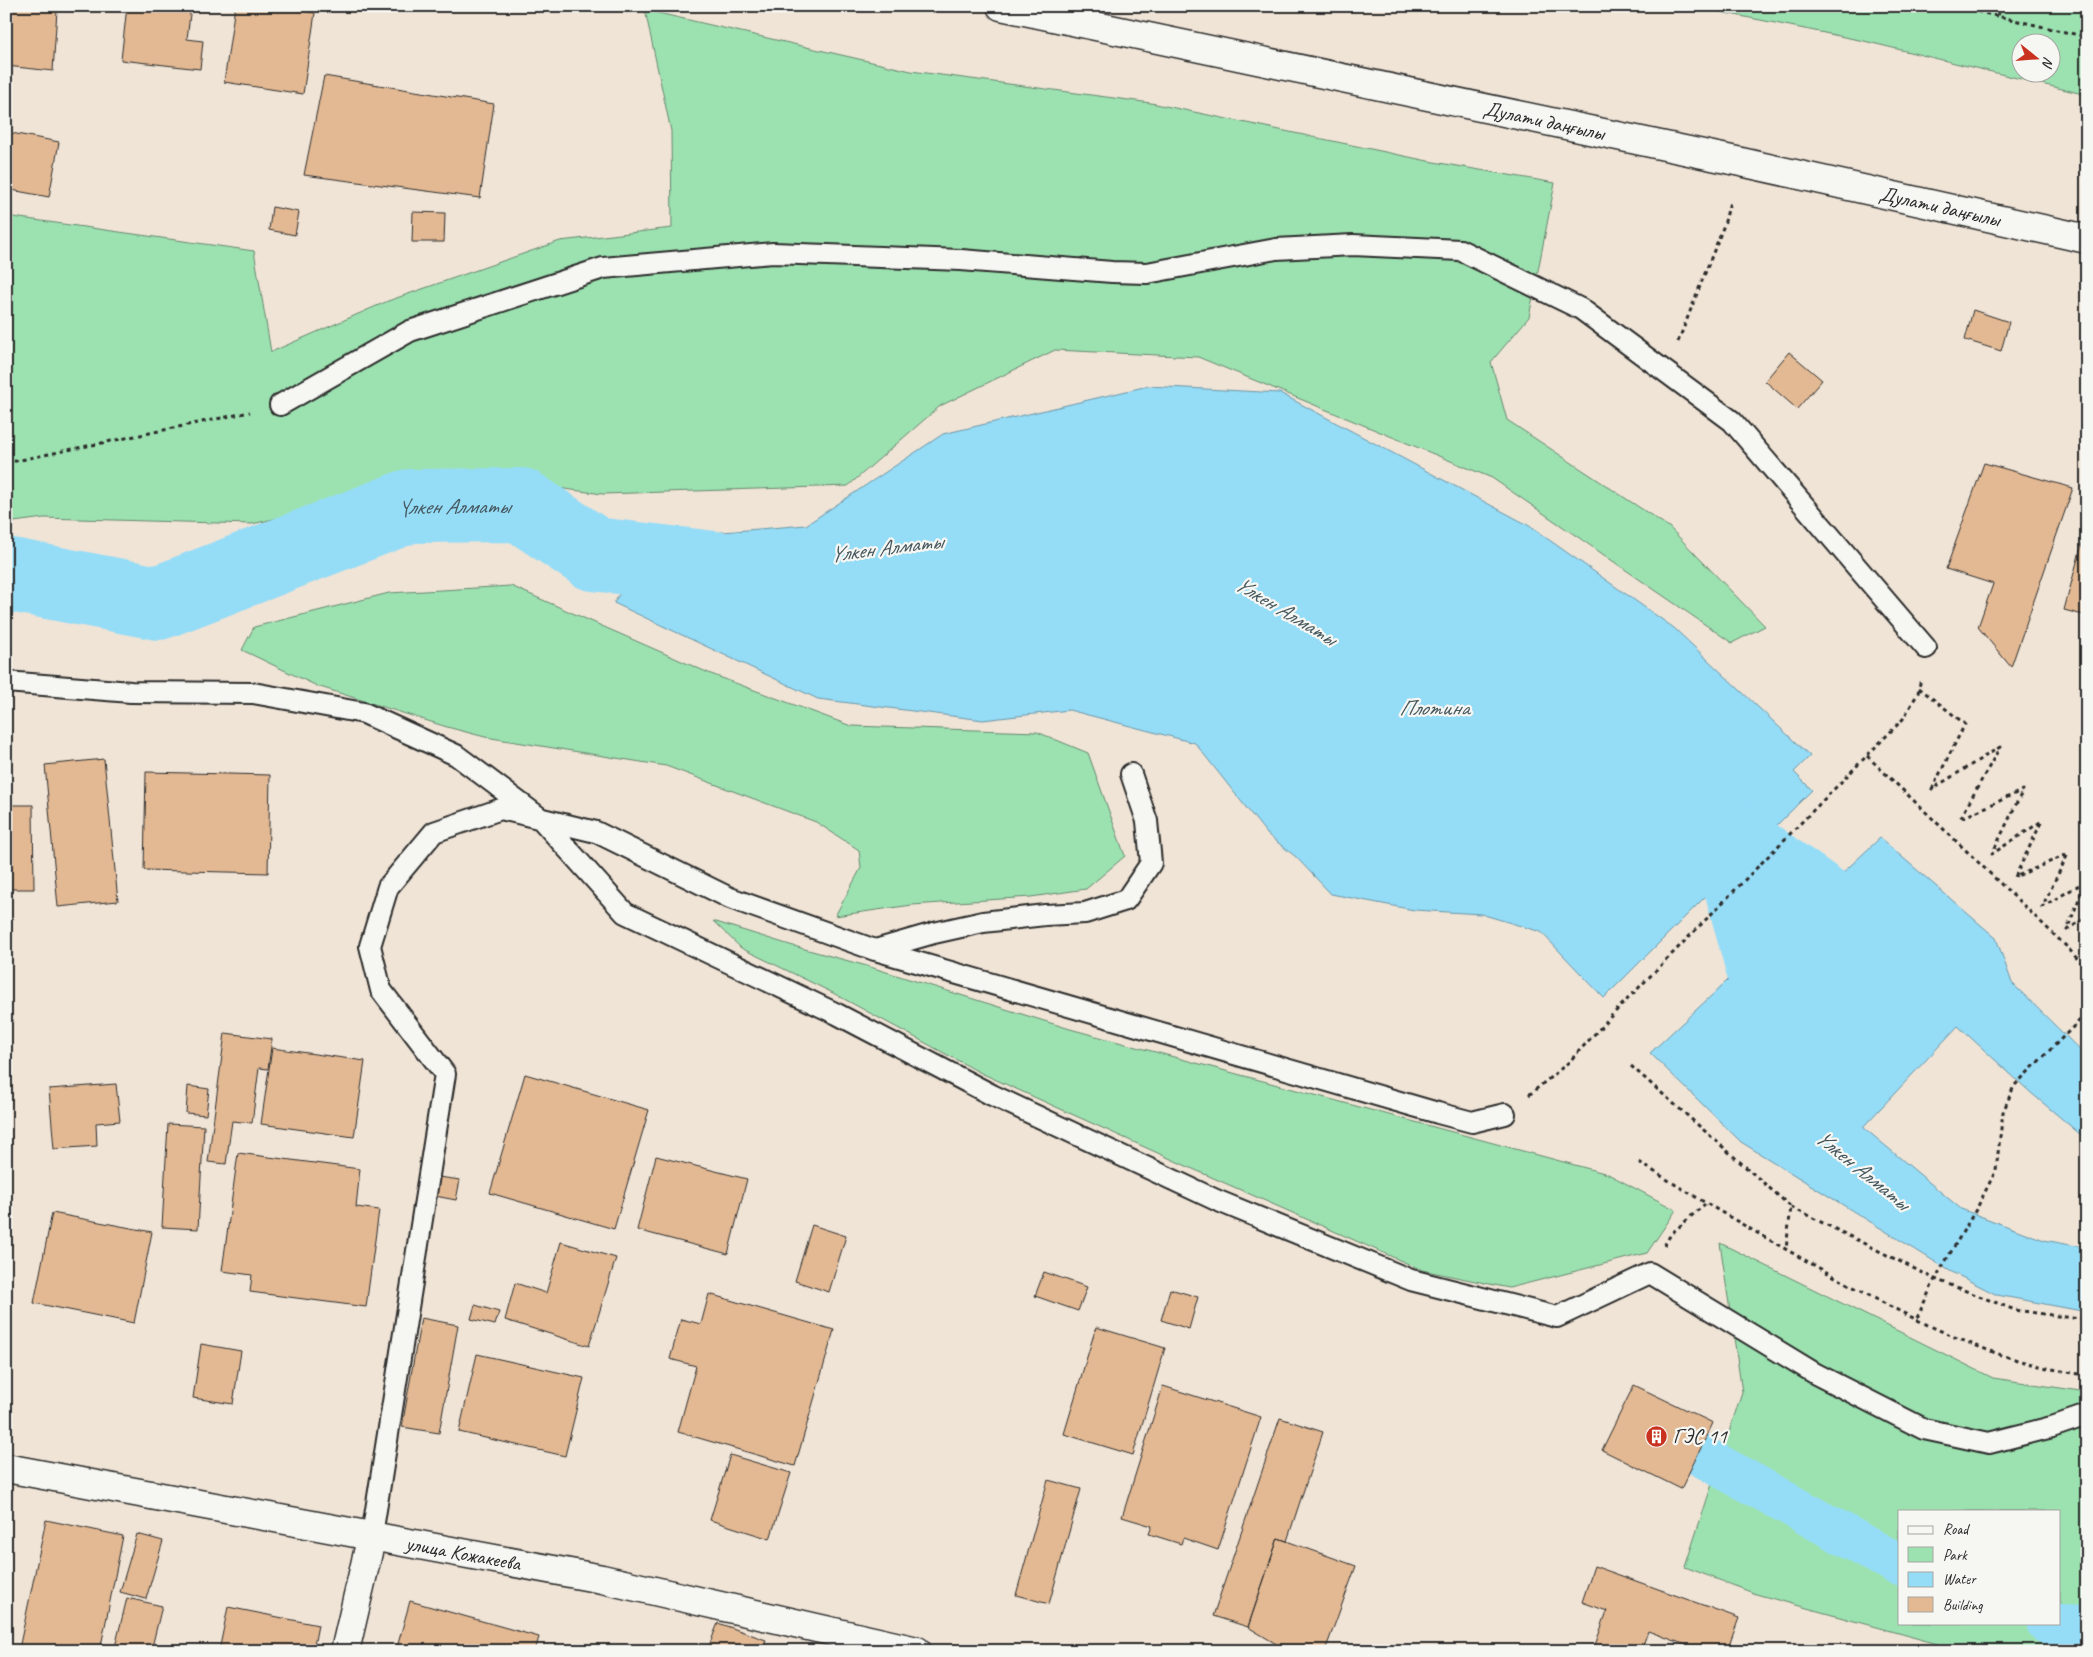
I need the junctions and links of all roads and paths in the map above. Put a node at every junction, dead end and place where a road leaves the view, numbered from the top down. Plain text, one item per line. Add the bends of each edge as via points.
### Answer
1 (1001, 6) edge
2 (1954, 6) edge
3 (1993, 6) edge
4 (1999, 16) junction
5 (2087, 38) edge
6 (1730, 202) dead end
7 (2087, 239) edge
8 (1667, 372) junction
9 (280, 405) joint
10 (6, 463) edge
11 (1926, 648) joint
12 (6, 682) edge
13 (1919, 688) junction
14 (1867, 756) junction
15 (1131, 774) dead end
16 (540, 818) junction
17 (2087, 917) edge
18 (875, 950) junction
19 (2087, 958) edge
20 (2082, 966) junction
21 (2087, 970) edge
22 (2087, 1013) edge
23 (1631, 1066) dead end
24 (1505, 1114) joint
25 (1639, 1162) dead end
26 (1705, 1204) junction
27 (1791, 1206) junction
28 (1786, 1250) junction
29 (1650, 1273) junction
30 (1935, 1279) junction
31 (1917, 1318) junction
32 (2087, 1320) edge
33 (2087, 1374) edge
34 (2087, 1416) edge
35 (6, 1468) edge
36 (372, 1535) junction
37 (345, 1651) edge
38 (917, 1651) edge

1 - 7 main road, Дулати даңғылы via 1741,162
2 - 4 path
3 - 4 path
4 - 5 path
6 - 8 path
8 - 9 lane via 1581,309 1460,250 1353,245 1276,249 1147,273 961,260 773,253 603,268 410,331
8 - 11 lane via 1732,421
9 - 10 path
11 - 13 path
12 - 16 lane via 131,692 253,693 364,713 456,755
13 - 14 path via 1903,719
13 - 17 path via 1966,724 1932,789 2000,747 1960,819 2023,790 1992,854 2042,821 2015,876 2068,854 2042,907 2086,881 2067,930
14 - 20 path via 2068,948
14 - 24 path via 1569,1062
15 - 18 lane via 1148,821 1151,863 1126,900 1085,913 983,922
16 - 18 lane via 596,832 730,898
16 - 29 lane via 625,913 837,1014 1010,1103 1216,1200 1322,1244 1411,1280 1557,1317
16 - 36 lane via 502,809 434,832 388,887 370,946 381,990 445,1074
18 - 24 lane via 1472,1122
19 - 20 path
20 - 21 path
22 - 30 path via 2014,1086 2003,1112 1996,1170
23 - 27 path
25 - 26 path
26 - 28 path
26 - 29 path via 1672,1234
27 - 28 path
27 - 30 path
28 - 31 path
29 - 34 lane via 1816,1374 1924,1429 1989,1443
30 - 31 path
30 - 32 path via 2015,1310
31 - 33 path via 1982,1349 2063,1372
35 - 36 main road, улица Кожакеева
36 - 37 main road
36 - 38 main road, улица Кожакеева via 602,1579

